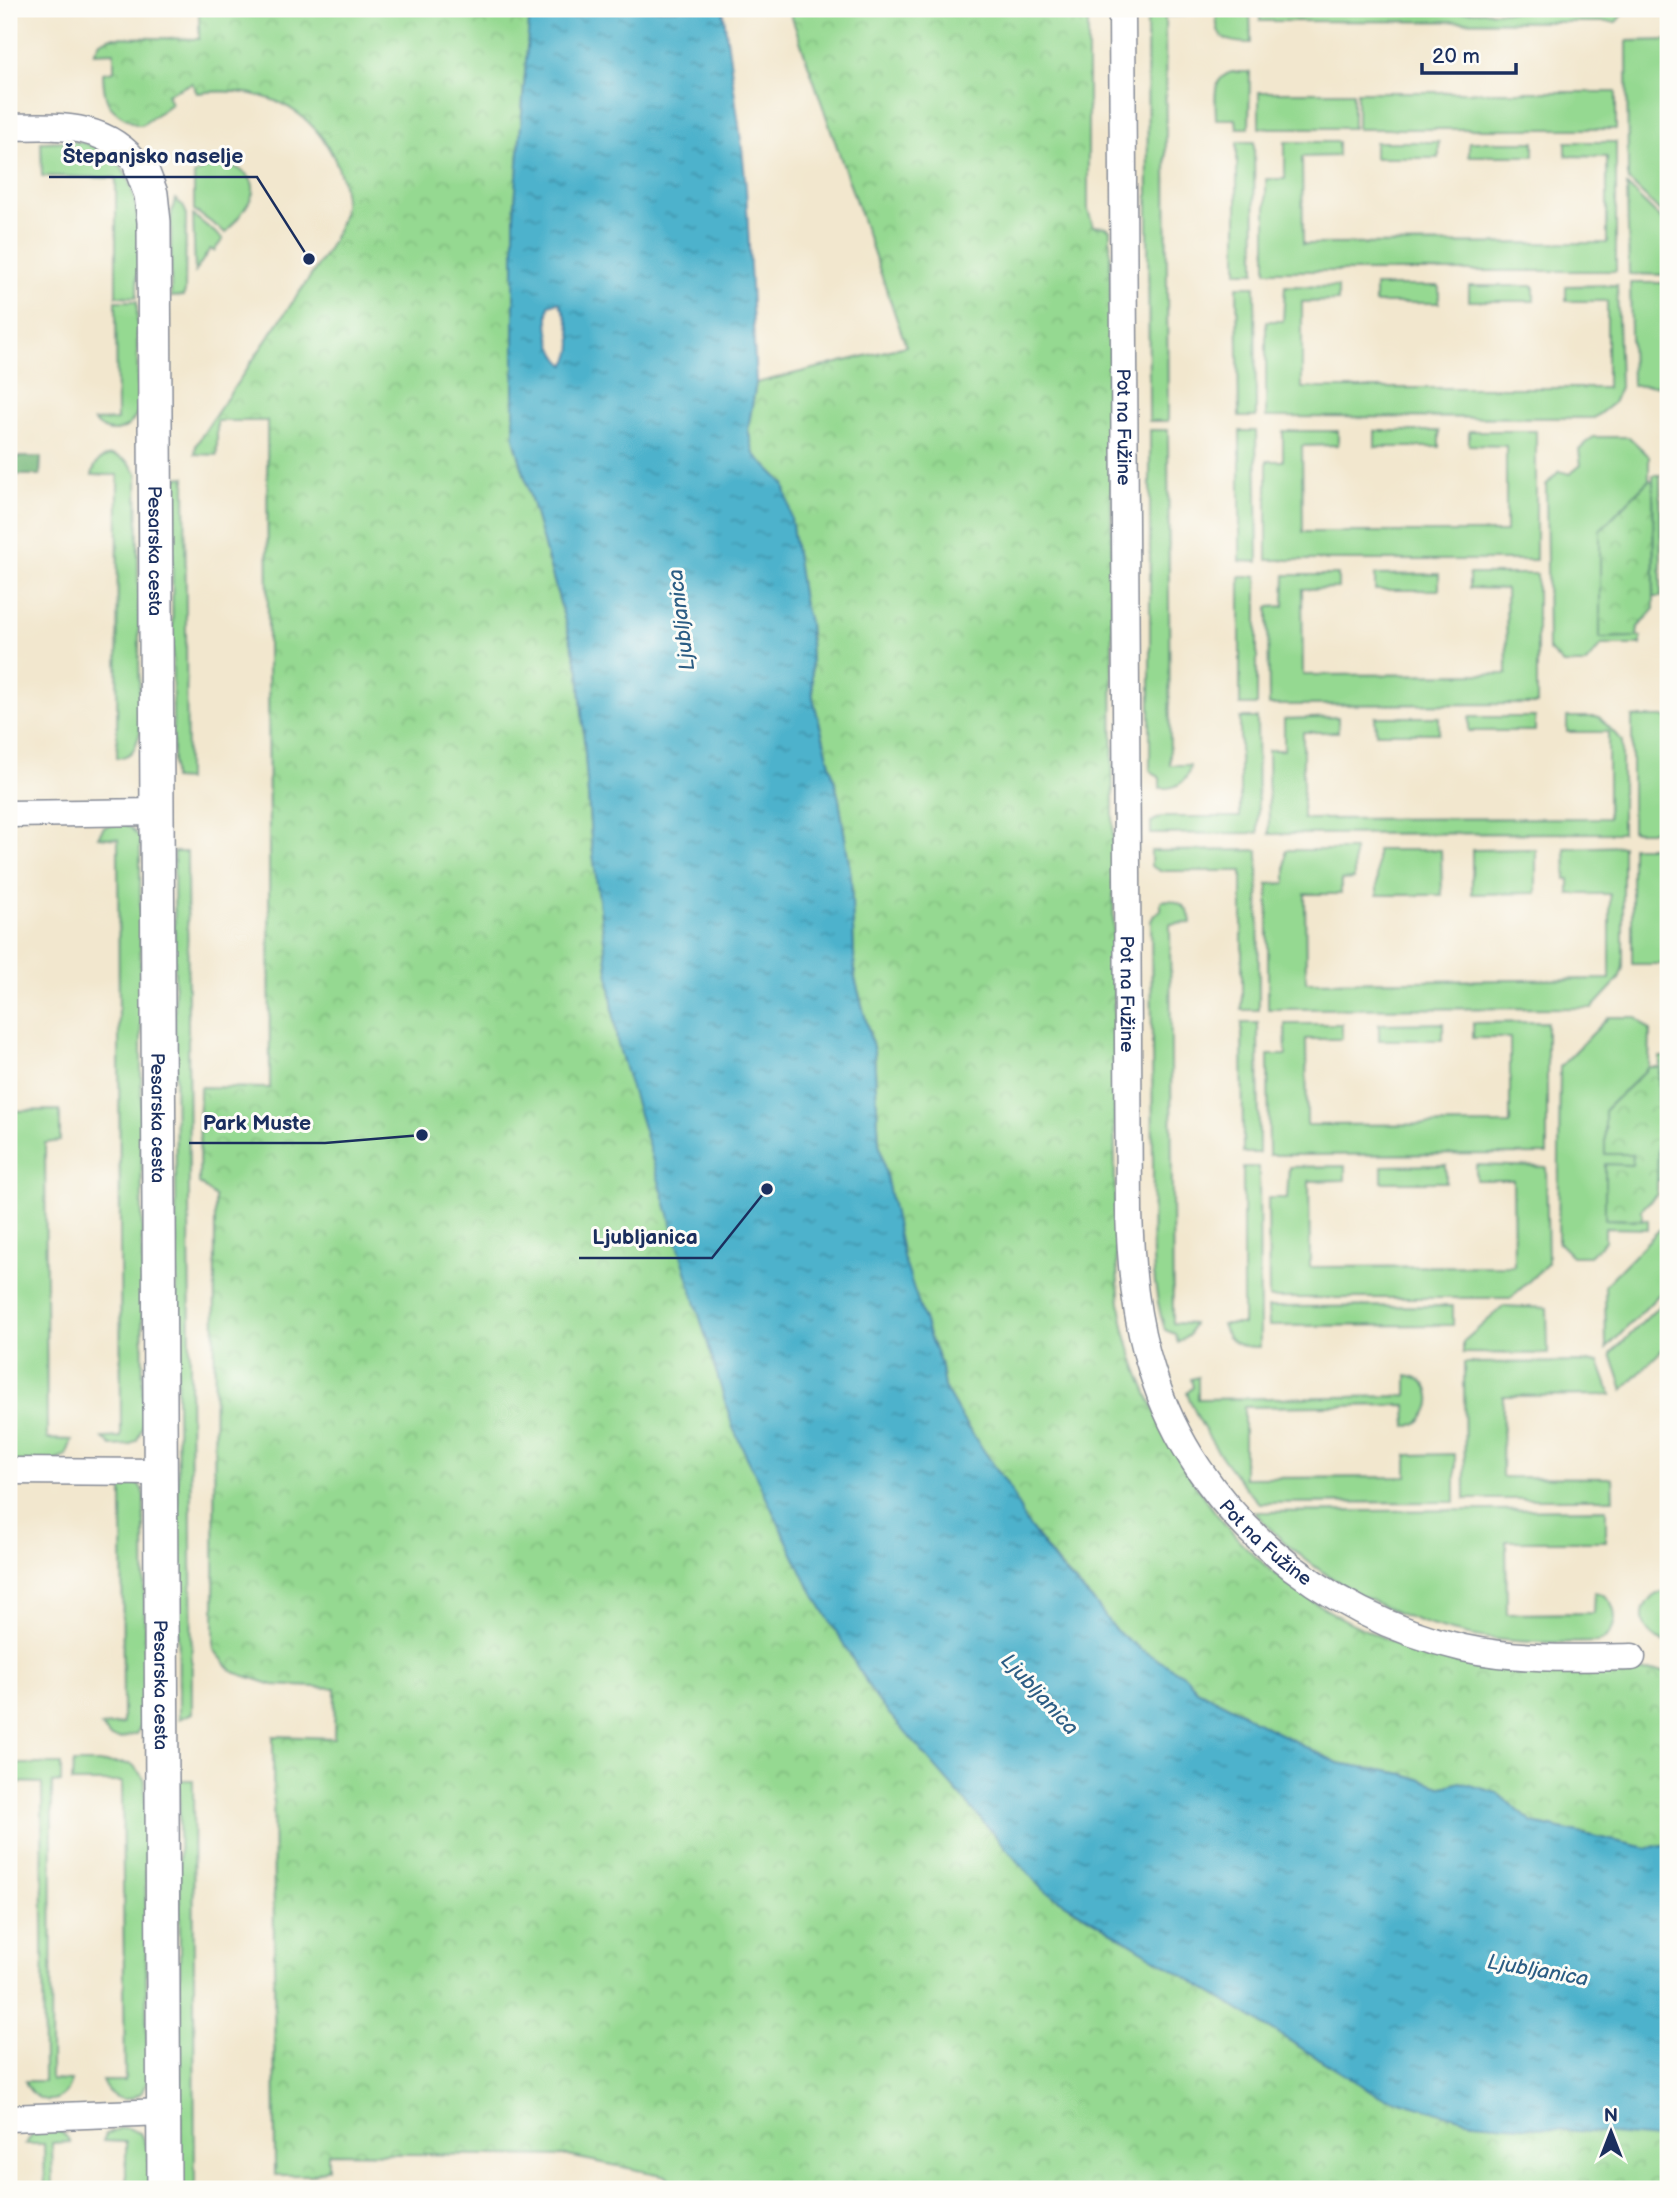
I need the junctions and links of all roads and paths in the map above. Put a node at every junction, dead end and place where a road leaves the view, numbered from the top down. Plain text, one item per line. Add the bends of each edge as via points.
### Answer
1 (1122, 9) edge
2 (9, 127) edge
3 (141, 169) joint
4 (157, 812) junction
5 (9, 814) edge
6 (9, 1471) edge
7 (160, 1472) junction
8 (1632, 1657) dead end
9 (164, 2112) junction
10 (9, 2118) edge
11 (164, 2189) edge

1 - 8 street, Pot na Fužine via 1129,1213 1136,1306 1152,1373 1175,1427 1215,1489 1270,1550 1320,1589 1403,1630 1465,1648 1528,1657
2 - 3 street, Pesarska cesta via 95,132 121,146
3 - 4 street, Pesarska cesta via 151,194 154,222
4 - 5 street
4 - 7 street, Pesarska cesta
6 - 7 street
7 - 9 street, Pesarska cesta
9 - 10 street
9 - 11 street, Pesarska cesta

